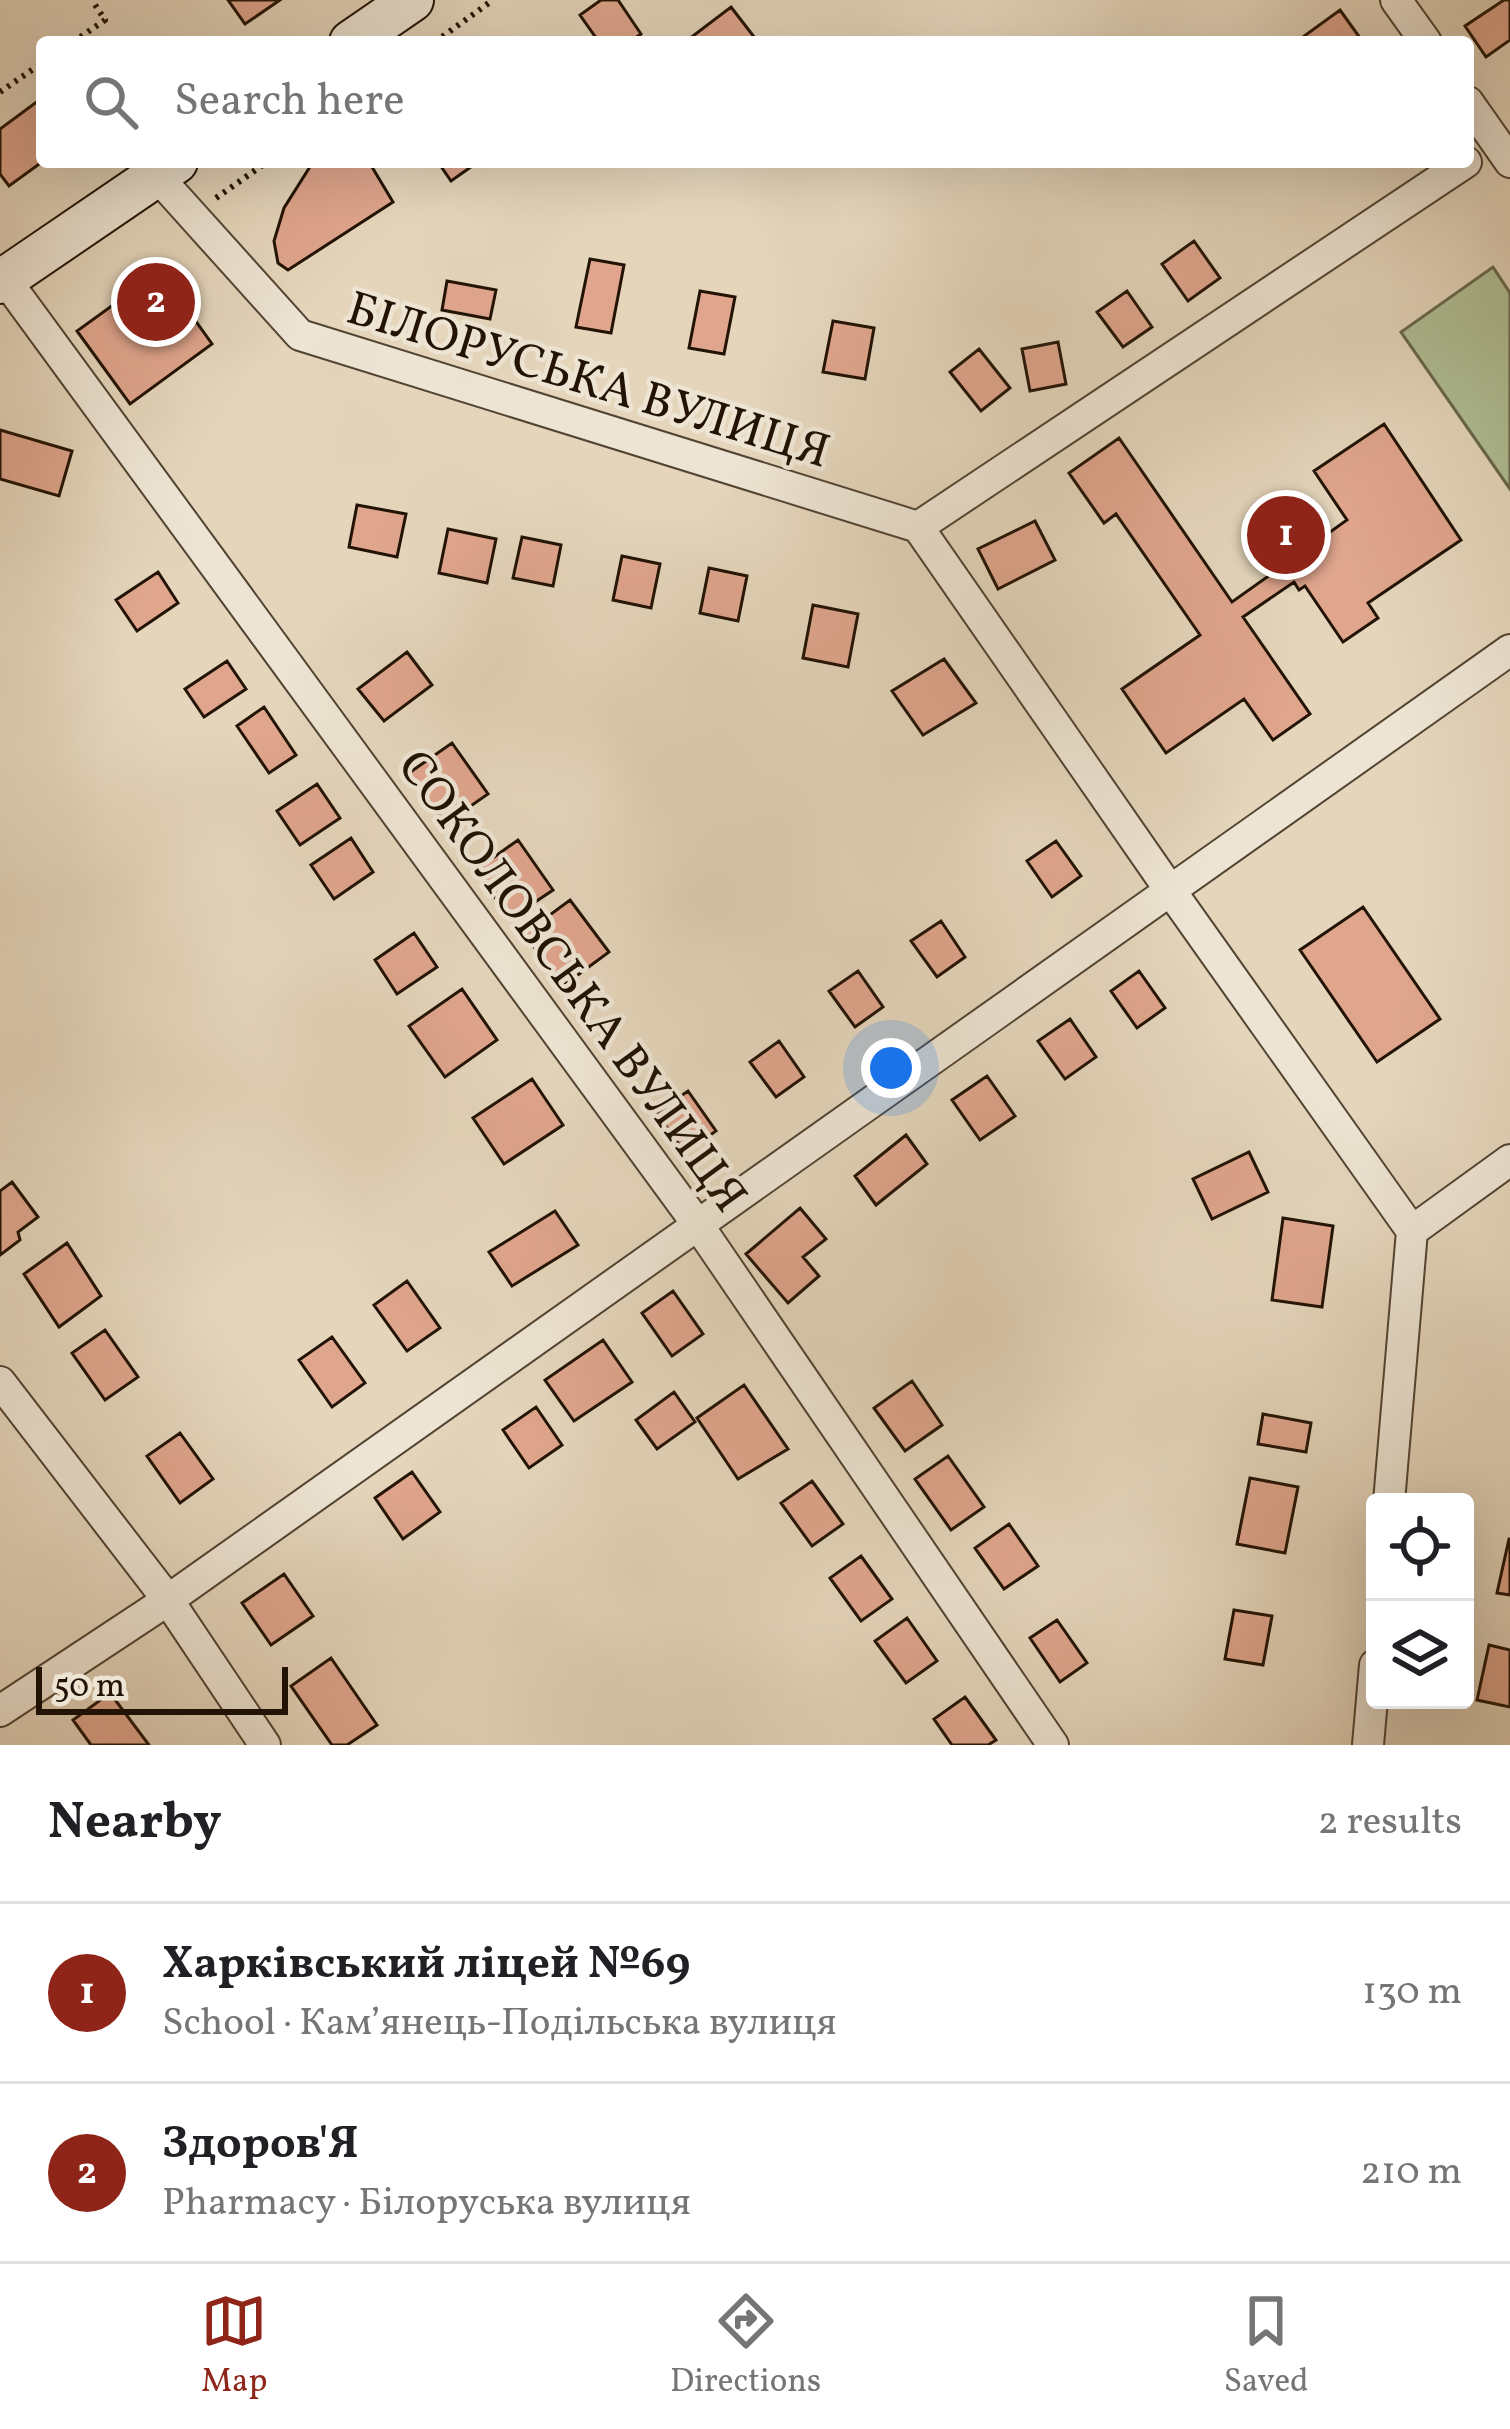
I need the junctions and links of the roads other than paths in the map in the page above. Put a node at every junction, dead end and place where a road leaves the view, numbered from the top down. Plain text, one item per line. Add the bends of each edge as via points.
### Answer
1 (412, 0) edge
2 (1396, 0) edge
3 (359, 36) edge
4 (1422, 36) edge
5 (1474, 111) edge
6 (1503, 152) edge
7 (1456, 168) edge
8 (166, 169) edge
9 (2, 281) edge
10 (918, 527) junction
11 (1510, 650) edge
12 (1170, 890) junction
13 (1510, 1160) edge
14 (698, 1225) junction
15 (1412, 1231) junction
16 (0, 1382) edge
17 (1390, 1493) edge
18 (168, 1600) junction
19 (1371, 1709) edge
20 (0, 1712) edge
21 (266, 1745) edge
22 (1053, 1745) edge
23 (1368, 1745) edge

1 - 3 street
2 - 4 street
5 - 6 street
7 - 10 street
8 - 9 street
8 - 10 street, БІЛОРУСЬКА ВУЛИЦЯ via 192,215 300,335
9 - 14 street, СОКОЛОВСЬКА ВУЛИЦЯ
10 - 12 street
11 - 12 street
12 - 14 street
12 - 15 street
13 - 15 street
14 - 18 street
14 - 22 street, СОКОЛОВСЬКА ВУЛИЦЯ
15 - 17 street
16 - 18 street
18 - 20 street
18 - 21 street
19 - 23 street

